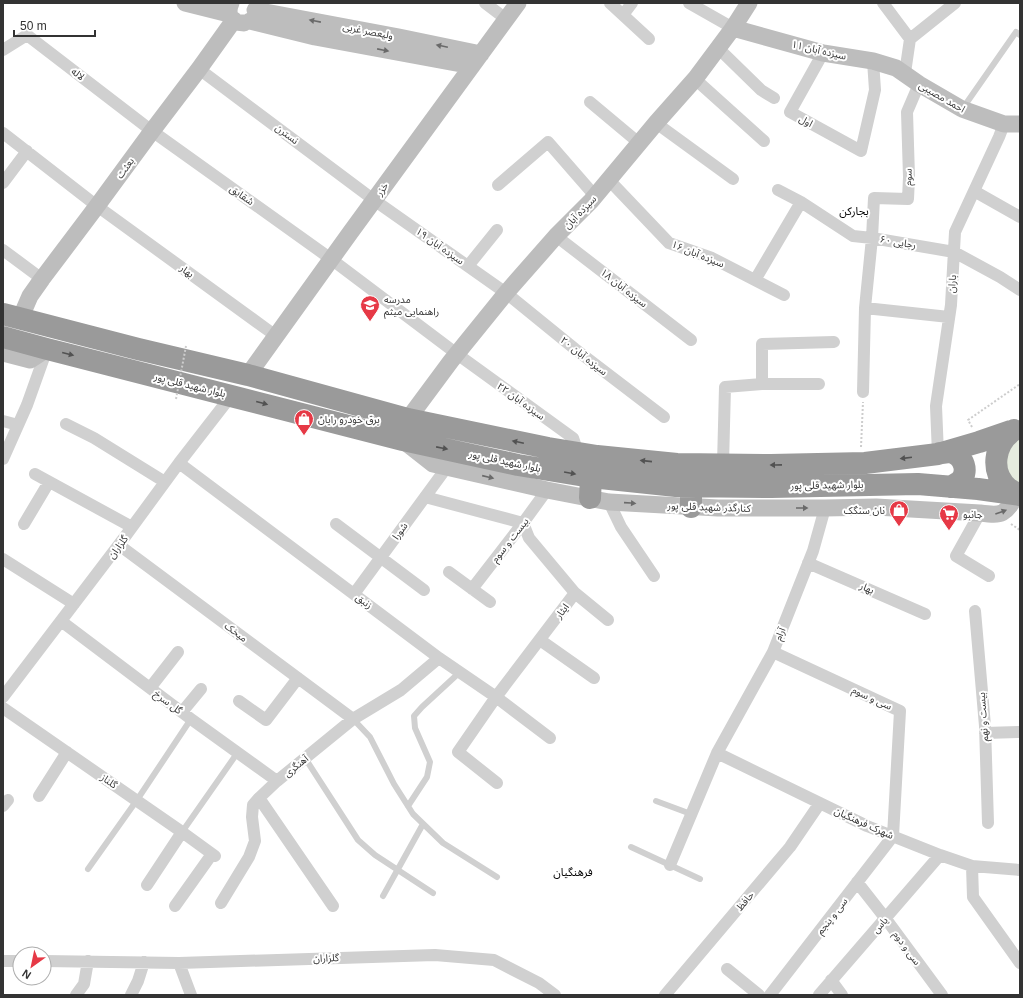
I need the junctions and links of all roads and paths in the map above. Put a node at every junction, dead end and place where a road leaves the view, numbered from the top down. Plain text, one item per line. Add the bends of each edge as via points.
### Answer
1 (185, 3) edge
2 (486, 3) edge
3 (518, 3) edge
4 (610, 3) edge
5 (632, 3) edge
6 (689, 3) edge
7 (749, 3) edge
8 (883, 3) edge
9 (955, 3) edge
10 (242, 12) edge
11 (623, 15) junction
12 (506, 19) junction
13 (733, 28) junction
14 (1020, 35) edge
15 (649, 39) dead end
16 (910, 39) junction
17 (718, 48) junction
18 (3, 50) edge
19 (823, 52) junction
20 (476, 60) junction
21 (873, 61) junction
22 (199, 69) junction
23 (905, 73) junction
24 (695, 79) junction
25 (919, 84) junction
26 (774, 98) dead end
27 (590, 102) dead end
28 (962, 109) junction
29 (656, 123) junction
30 (1012, 124) edge
31 (152, 131) junction
32 (3, 133) edge
33 (1020, 136) edge
34 (764, 141) dead end
35 (639, 143) junction
36 (27, 151) junction
37 (733, 179) dead end
38 (609, 180) junction
39 (3, 183) edge
40 (498, 185) dead end
41 (778, 190) dead end
42 (974, 191) junction
43 (595, 196) junction
44 (374, 200) junction
45 (801, 202) junction
46 (97, 206) junction
47 (1020, 217) edge
48 (497, 230) dead end
49 (556, 236) junction
50 (872, 238) junction
51 (3, 250) edge
52 (954, 252) junction
53 (331, 259) junction
54 (468, 266) junction
55 (42, 279) junction
56 (755, 280) junction
57 (1020, 290) edge
58 (506, 293) junction
59 (784, 295) dead end
60 (865, 308) junction
61 (12, 316) edge
62 (949, 316) junction
63 (276, 336) junction
64 (3, 337) edge
65 (691, 340) dead end
66 (834, 342) dead end
67 (186, 346) dead end
68 (47, 349) junction
69 (3, 353) edge
70 (457, 354) junction
71 (248, 375) junction
72 (762, 384) junction
73 (819, 384) dead end
74 (863, 392) joint
75 (231, 396) junction
76 (176, 399) dead end
77 (664, 417) dead end
78 (408, 419) junction
79 (3, 421) edge
80 (66, 424) dead end
81 (18, 425) junction
82 (1016, 429) edge
83 (403, 440) junction
84 (578, 453) junction
85 (939, 453) junction
86 (3, 459) edge
87 (860, 463) junction
88 (179, 464) junction
89 (723, 464) junction
90 (447, 467) junction
91 (35, 474) dead end
92 (49, 482) junction
93 (165, 482) junction
94 (950, 486) junction
95 (547, 490) junction
96 (597, 492) junction
97 (1019, 494) edge
98 (425, 497) junction
99 (691, 497) junction
100 (825, 508) junction
101 (980, 513) junction
102 (523, 523) junction
103 (24, 524) dead end
104 (336, 524) dead end
105 (132, 527) junction
106 (119, 545) junction
107 (381, 557) junction
108 (3, 559) edge
109 (808, 563) junction
110 (449, 572) dead end
111 (654, 576) dead end
112 (989, 576) dead end
113 (472, 589) junction
114 (424, 590) dead end
115 (575, 593) junction
116 (354, 594) junction
117 (490, 602) dead end
118 (74, 604) junction
119 (975, 611) dead end
120 (925, 614) dead end
121 (608, 620) dead end
122 (61, 621) junction
123 (540, 640) junction
124 (178, 652) dead end
125 (773, 652) junction
126 (440, 658) junction
127 (460, 672) junction
128 (298, 678) junction
129 (594, 678) dead end
130 (7, 683) edge
131 (150, 688) junction
132 (201, 689) dead end
133 (3, 697) edge
134 (496, 698) junction
135 (240, 701) dead end
136 (3, 708) edge
137 (187, 716) junction
138 (353, 719) junction
139 (1020, 732) edge
140 (985, 733) junction
141 (550, 738) dead end
142 (67, 752) junction
143 (238, 752) junction
144 (717, 753) junction
145 (305, 758) junction
146 (277, 781) junction
147 (497, 783) dead end
148 (38, 796) dead end
149 (258, 798) junction
150 (137, 800) junction
151 (656, 801) dead end
152 (820, 804) junction
153 (408, 806) junction
154 (691, 814) junction
155 (988, 823) dead end
156 (423, 824) junction
157 (182, 832) junction
158 (893, 836) junction
159 (631, 847) dead end
160 (940, 855) junction
161 (670, 865) junction
162 (972, 866) junction
163 (88, 869) dead end
164 (397, 869) junction
165 (1020, 870) edge
166 (497, 877) dead end
167 (700, 879) dead end
168 (857, 882) junction
169 (147, 885) dead end
170 (433, 893) dead end
171 (383, 896) dead end
172 (221, 903) dead end
173 (175, 906) dead end
174 (333, 906) dead end
175 (886, 919) junction
176 (52, 961) edge
177 (88, 961) junction
178 (144, 962) junction
179 (1020, 962) edge
180 (178, 963) junction
181 (727, 969) dead end
182 (831, 980) junction
183 (76, 995) edge
184 (131, 995) edge
185 (191, 995) edge
186 (555, 995) edge
187 (665, 995) edge
188 (759, 995) edge
189 (770, 995) edge
190 (819, 995) edge
191 (842, 995) edge
192 (942, 995) edge

1 - 10 street, ولیعصر غربی
2 - 12 street
3 - 12 street, خزر
4 - 11 street
5 - 11 street
6 - 13 street
7 - 13 street, سیزده آبان
8 - 16 street
9 - 16 street
10 - 20 street, ولیعصر غربی via 315,37 364,39
10 - 22 street, بعثت
11 - 15 street
12 - 20 street, خزر
13 - 17 street, سیزده آبان
13 - 19 street, سیزده آبان ۱۱
14 - 28 lane via 1016,32
16 - 23 street
17 - 24 street, سیزده آبان
17 - 26 street via 760,90
18 - 31 street, لاله via 27,35
19 - 21 street, سیزده آبان ۱۱
19 - 21 street, اول via 790,112 861,151 875,90
20 - 44 street, خزر
21 - 23 street, سیزده آبان ۱۱
22 - 31 street, بعثت
22 - 44 street, نسترن
23 - 25 street, احمد مصیبی
24 - 29 street, سیزده آبان
24 - 34 street
25 - 28 street, احمد مصیبی
25 - 50 street, سوم via 907,112 908,199 874,198
27 - 35 street
28 - 30 street, احمد مصیبی
29 - 35 street, سیزده آبان
29 - 37 street
30 - 33 street, احمد مصیبی
30 - 42 street, باران via 997,142
31 - 46 street, بعثت
31 - 53 street, شقایق
32 - 36 street, بهار
35 - 38 street, سیزده آبان
36 - 39 street
36 - 46 street, بهار
38 - 43 street, سیزده آبان
38 - 56 street, سیزده آبان ۱۶ via 669,243 712,258
40 - 43 street via 548,142
41 - 45 street, رجایی ۶۰
42 - 47 street
42 - 52 street, باران via 955,232
43 - 49 street, سیزده آبان
44 - 53 street, خزر
44 - 54 street, سیزده آبان ۱۹
45 - 50 street, رجایی ۶۰ via 853,236
45 - 56 street
46 - 55 street, بعثت
46 - 63 street, بهار
48 - 54 street
49 - 58 street, سیزده آبان
49 - 65 street, سیزده آبان ۱۸
50 - 52 street, رجایی ۶۰
50 - 60 street
51 - 55 street
52 - 57 street, رجایی ۶۰
52 - 62 street, باران
53 - 63 street, خزر
53 - 70 street, شقایق
54 - 58 street, سیزده آبان ۱۹
55 - 61 street, بعثت
56 - 59 street, سیزده آبان ۱۶
58 - 70 street, سیزده آبان
58 - 77 street, سیزده آبان ۲۰
60 - 62 street
60 - 74 street
61 - 71 highway
62 - 85 street, باران via 936,406
63 - 71 street, خزر
64 - 68 highway, بلوار شهید قلی پور
66 - 72 street via 762,344
67 - 76 path, bridge
68 - 69 street via 30,360
68 -> 75 highway, بلوار شهید قلی پور
68 - 81 street
70 - 78 street, سیزده آبان
70 - 84 street, سیزده آبان ۲۲ via 573,438
71 - 78 highway
72 - 73 street
72 - 89 street via 725,387
74 - 87 path
75 -> 83 highway, بلوار شهید قلی پور
75 - 88 street, گلزاران
84 -> 78 highway
79 - 81 street
80 - 93 street via 94,438
81 - 86 street
82 - 85 highway
82 - 97 highway via 1002,441 997,452 996,466 1000,479 1009,489
83 - 90 street, کنارگذر شهید قلی پور via 433,464
83 -> 96 highway, بلوار شهید قلی پور via 518,464
89 -> 84 highway via 677,464
85 -> 87 highway
85 - 94 highway via 950,452 957,455 966,469 959,482
87 -> 89 highway
88 - 93 street, گلزاران
88 - 116 street, زنبق
90 -> 95 street, کنارگذر شهید قلی پور
90 - 98 street, شورا
91 - 92 street
92 - 103 street
92 - 105 street
93 - 105 street, گلزاران
94 - 97 highway, بلوار شهید قلی پور
94 - 99 highway, بلوار شهید قلی پور via 771,486
95 - 96 street, کنارگذر شهید قلی پور
95 - 102 street, بیست و سوم
96 -> 99 street, کنارگذر شهید قلی پور
96 - 99 highway, بلوار شهید قلی پور via 676,486
96 - 111 street
101 -> 97 street, کنارگذر شهید قلی پور via 1002,514
98 - 102 street
98 - 107 street, شورا
99 -> 100 street, کنارگذر شهید قلی پور
100 - 101 street, کنارگذر شهید قلی پور via 876,507
100 - 109 street, آرام
101 - 112 street via 956,556
102 - 113 street, بیست و سوم
102 - 115 street, ایثار via 529,538
104 - 107 street
105 - 106 street, گلزاران
106 - 118 street, گلزاران
106 - 128 street, میخک
107 - 114 street
107 - 116 street, شورا
108 - 118 street
109 - 120 street, بهار
109 - 125 street, آرام
110 - 113 street
113 - 117 street
115 - 121 street
115 - 123 street, ایثار
116 - 126 street, زنبق
118 - 122 street, گلزاران
119 - 140 street, بیست و نهم
122 - 130 street, گلزاران
122 - 131 street, گل سرخ
123 - 129 street
123 - 134 street, ایثار
124 - 131 street
125 - 144 street, آرام
125 - 158 street, سی و سوم via 900,711
126 - 127 street, زنبق
126 - 138 street, آهنگری via 402,690
127 - 134 street, زنبق
127 - 153 lane via 414,716 415,728 430,762 427,777
128 - 135 street via 266,720
128 - 138 street, میخک
130 - 133 street, گلزاران
131 - 137 street, گل سرخ
132 - 137 street
134 - 141 street, زنبق
134 - 147 street, ایثار via 458,752
136 - 142 street, گلناز
137 - 143 street, گل سرخ
137 - 150 lane
138 - 145 street, آهنگری
138 - 153 lane via 370,737
139 - 140 street
140 - 155 street, بیست و نهم
142 - 148 street
142 - 150 street, گلناز
143 - 146 street, گل سرخ
143 - 157 lane
144 - 152 street, شهرک فرهنگیان
144 - 154 street, آرام
145 - 146 street, آهنگری
145 - 164 lane via 358,840
146 - 149 street, آهنگری
149 - 172 street via 253,805 252,817 255,841 249,857
149 - 174 street
150 - 157 street, گلناز
150 - 163 lane
151 - 154 lane
152 - 158 street, شهرک فرهنگیان
152 - 187 street, حافظ via 790,847
153 - 156 lane
154 - 161 street, آرام
156 - 164 lane
156 - 166 lane via 443,844
157 - 169 street
157 - 173 street, گلناز via 213,855
158 - 160 street, شهرک فرهنگیان
158 - 168 street, سی و پنجم
159 - 161 lane
160 - 162 street, شهرک فرهنگیان
160 - 175 street, یاس
161 - 167 lane
162 - 165 street, شهرک فرهنگیان
162 - 179 street via 973,897
164 - 170 lane
164 - 171 lane
168 - 175 street, سی و دوم
168 - 189 street, سی و پنجم
175 - 182 street, یاس
175 - 192 street, سی و دوم
176 - 177 street, گلزاران
177 - 178 street, گلزاران
177 - 183 street via 84,984
178 - 180 street, گلزاران
178 - 184 street
180 - 185 street
180 - 186 street, گلزاران via 435,954 494,960 539,983
181 - 188 street
182 - 190 street, یاس
182 - 191 street

